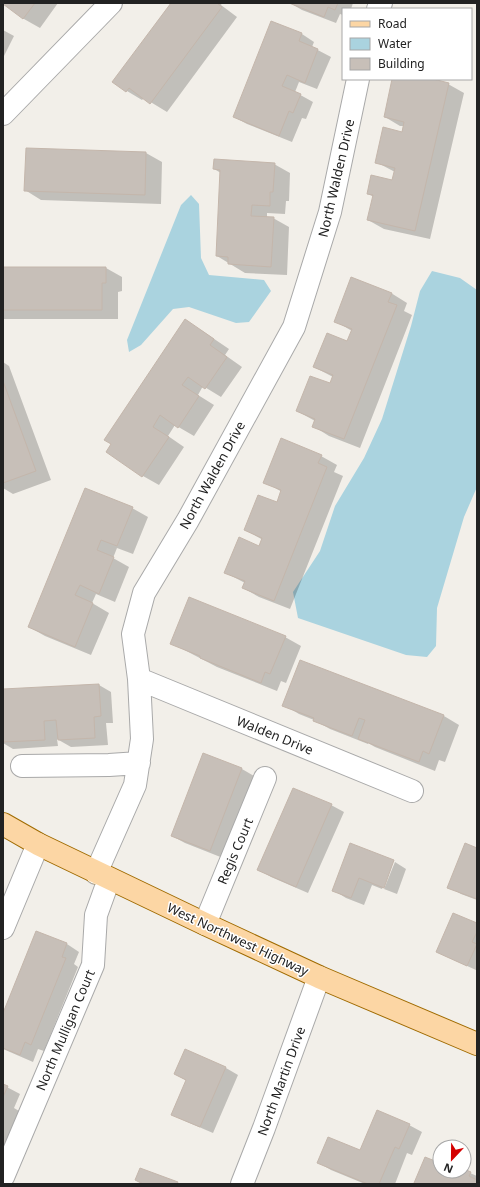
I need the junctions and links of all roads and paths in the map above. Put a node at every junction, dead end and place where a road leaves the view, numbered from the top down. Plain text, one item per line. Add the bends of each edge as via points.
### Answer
1 (111, 3) edge
2 (358, 80) edge
3 (3, 114) edge
4 (139, 679) junction
5 (139, 762) junction
6 (22, 766) dead end
7 (266, 778) dead end
8 (412, 791) dead end
9 (3, 824) edge
10 (38, 844) junction
11 (102, 876) junction
12 (205, 924) junction
13 (3, 928) edge
14 (319, 977) junction
15 (477, 1044) edge
16 (3, 1177) edge
17 (242, 1184) edge

1 - 3 street
2 - 4 street, North Walden Drive via 330,212 294,327 188,520 144,593 133,634
4 - 5 street, North Walden Drive via 142,739
4 - 8 street, Walden Drive
5 - 6 street
5 - 11 street, North Walden Drive via 135,785
7 - 12 street, Regis Court
9 - 10 main road, West Northwest Highway
10 - 11 main road, West Northwest Highway
10 - 13 street
11 - 12 main road, West Northwest Highway
11 - 16 street, North Mulligan Court via 96,915 93,965
12 - 14 main road, West Northwest Highway
14 - 15 main road, West Northwest Highway
14 - 17 street, North Martin Drive

